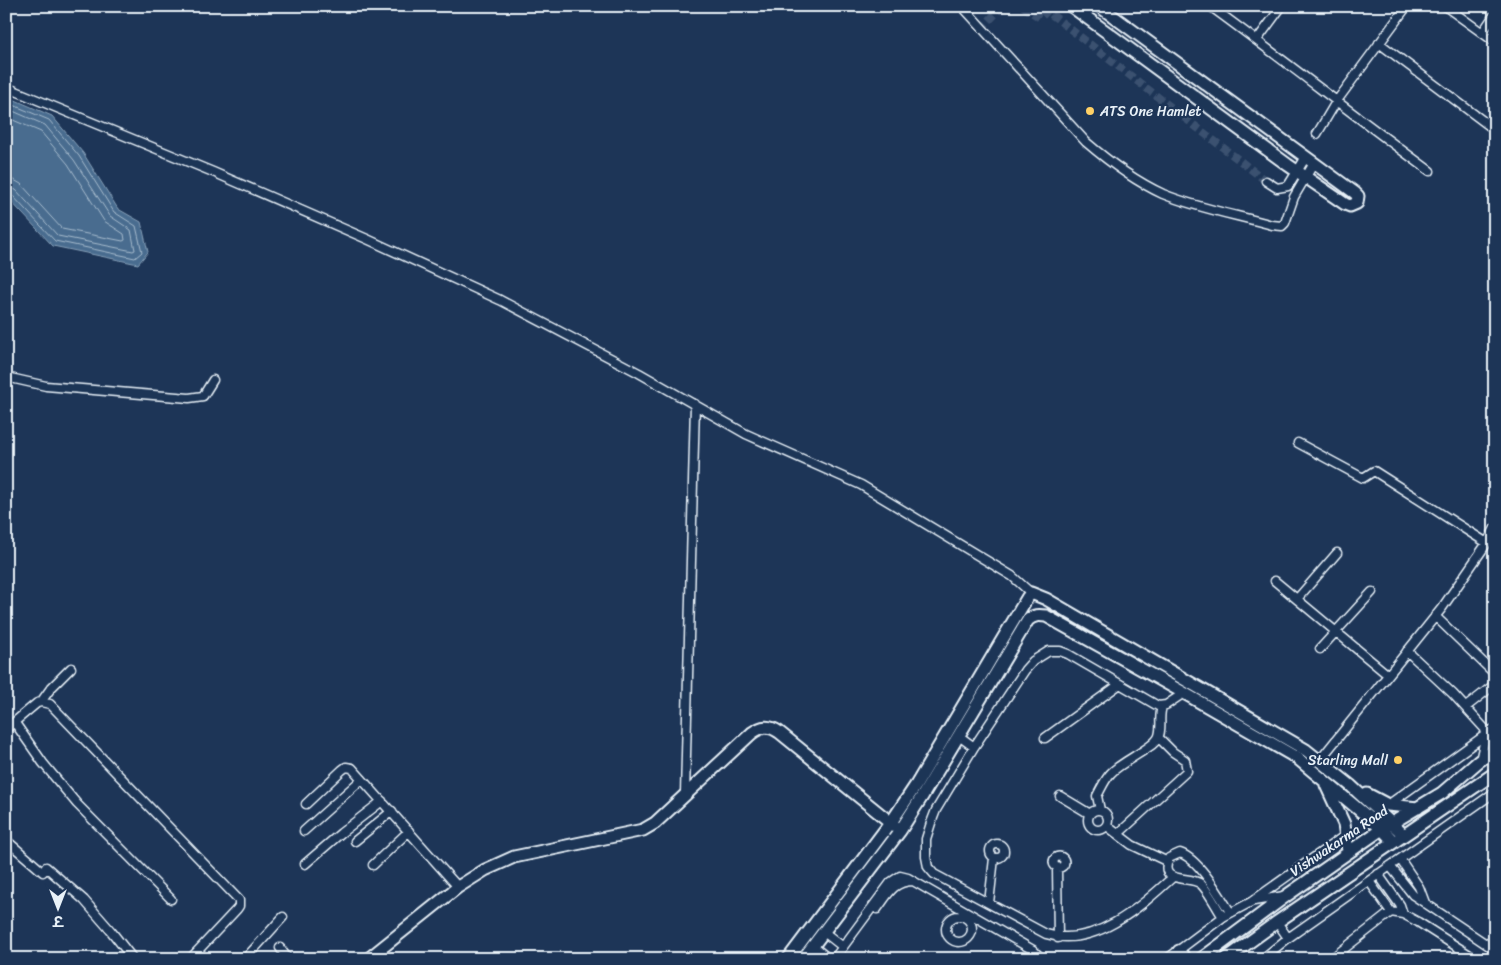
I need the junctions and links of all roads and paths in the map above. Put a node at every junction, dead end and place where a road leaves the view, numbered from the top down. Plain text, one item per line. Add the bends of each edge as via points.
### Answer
1 (962, 6) edge
2 (1071, 6) edge
3 (1099, 6) edge
4 (1282, 6) edge
5 (1407, 6) edge
6 (1445, 6) edge
7 (1213, 7) edge
8 (1495, 14) edge
9 (1482, 33) junction
10 (1257, 40) junction
11 (1495, 42) edge
12 (1379, 43) junction
13 (6, 87) edge
14 (1336, 102) junction
15 (1495, 130) edge
16 (1317, 134) dead end
17 (1310, 160) junction
18 (1430, 171) dead end
19 (1302, 175) junction
20 (1266, 181) tunnel mouth
21 (6, 377) edge
22 (213, 380) dead end
23 (695, 404) junction
24 (1298, 443) dead end
25 (1495, 528) edge
26 (1487, 543) junction
27 (1337, 552) dead end
28 (1275, 581) dead end
29 (1372, 592) dead end
30 (1031, 593) junction
31 (1297, 599) junction
32 (1435, 616) junction
33 (1337, 632) junction
34 (1320, 649) dead end
35 (1407, 651) junction
36 (70, 668) dead end
37 (1495, 674) edge
38 (1388, 675) junction
39 (1120, 684) junction
40 (1495, 684) edge
41 (1184, 693) junction
42 (41, 702) junction
43 (1162, 707) junction
44 (1466, 707) junction
45 (15, 723) junction
46 (1495, 728) edge
47 (6, 729) edge
48 (1485, 729) junction
49 (959, 736) junction
50 (1045, 738) dead end
51 (1159, 738) junction
52 (974, 747) junction
53 (1495, 750) edge
54 (1320, 760) junction
55 (1480, 761) junction
56 (1492, 779) edge
57 (362, 780) junction
58 (1325, 782) junction
59 (1350, 785) junction
60 (1495, 792) edge
61 (685, 794) junction
62 (1060, 796) dead end
63 (382, 801) junction
64 (306, 804) dead end
65 (1388, 804) junction
66 (1418, 808) junction
67 (1100, 810) junction
68 (392, 812) junction
69 (1090, 814) junction
70 (886, 819) junction
71 (1107, 826) junction
72 (1386, 826) junction
73 (304, 831) dead end
74 (409, 831) junction
75 (900, 831) junction
76 (1118, 834) junction
77 (1347, 834) junction
78 (1404, 835) junction
79 (6, 840) edge
80 (355, 842) dead end
81 (1394, 842) junction
82 (1348, 852) junction
83 (994, 858) dead end
84 (1400, 859) junction
85 (1168, 862) junction
86 (306, 864) dead end
87 (373, 865) dead end
88 (1390, 866) junction
89 (1057, 868) dead end
90 (1378, 874) junction
91 (1173, 877) junction
92 (1369, 880) junction
93 (913, 881) junction
94 (458, 887) junction
95 (1286, 896) junction
96 (171, 899) dead end
97 (1251, 902) junction
98 (989, 903) junction
99 (1425, 903) junction
100 (877, 909) dead end
101 (958, 912) junction
102 (1230, 912) junction
103 (1391, 912) junction
104 (1403, 914) junction
105 (283, 917) dead end
106 (1223, 917) junction
107 (974, 921) junction
108 (1277, 922) junction
109 (824, 932) junction
110 (1058, 938) junction
111 (1288, 938) junction
112 (814, 946) junction
113 (843, 947) junction
114 (280, 948) dead end
115 (1495, 950) edge
116 (1182, 955) edge
117 (128, 957) edge
118 (1265, 958) edge
119 (190, 959) edge
120 (245, 959) edge
121 (288, 959) edge
122 (368, 959) edge
123 (788, 959) edge
124 (803, 959) edge
125 (830, 959) edge
126 (834, 959) edge
127 (1042, 959) edge
128 (1168, 959) edge
129 (1202, 959) edge
130 (1226, 959) edge
131 (1331, 959) edge
132 (1476, 959) edge

1 - 19 street via 1086,142 1105,158 1161,193 1282,226
2 - 19 street
3 - 17 street
4 - 10 street
5 - 12 street
6 - 9 street
7 - 10 street
8 - 9 street
9 - 11 street
10 - 14 street
12 - 14 street
12 - 15 street
13 - 23 street via 213,172 500,300
14 - 16 street
14 - 18 street
17 - 19 street
17 - 19 street via 1355,193 1357,203 1345,204
19 - 20 street via 1285,188
21 - 22 street via 46,386 189,398 203,396
23 - 30 street via 772,446 860,485 1012,576
23 - 61 street
24 - 26 street via 1362,478 1374,471
25 - 26 street
26 - 32 street
27 - 31 street
28 - 31 street
29 - 33 street
30 - 54 street via 1046,598
30 - 70 street via 916,785
31 - 33 street
32 - 35 street
32 - 37 street
33 - 34 street
33 - 38 street
35 - 38 street
35 - 44 street
36 - 42 street
38 - 54 street
39 - 43 street
39 - 50 street
39 - 52 street via 1068,654 1049,651 1025,670
40 - 44 street
41 - 43 street
41 - 49 street via 1046,616 1038,615 1028,620
41 - 58 street via 1297,758
42 - 45 street
42 - 119 street via 50,704 238,900 237,909
43 - 51 street
44 - 48 street
45 - 47 street
45 - 96 street via 77,804
46 - 48 street
48 - 55 street
48 - 65 street
49 - 52 street
49 - 75 street
51 - 67 street via 1111,773 1097,796
51 - 76 street via 1185,760 1187,771
52 - 98 street via 936,810 926,839 926,857 934,874
53 - 55 street, Vishwakarma Road
54 - 59 street
55 - 66 street, Vishwakarma Road via 1442,793
56 - 78 street
57 - 63 street
57 - 64 street via 352,768 346,767
57 - 73 street
58 - 72 street
58 - 77 street
59 - 65 street
59 - 72 street
60 - 84 street
61 - 70 street via 752,733 765,726 779,732
61 - 94 street via 643,830 514,857
62 - 69 street
63 - 68 street
63 - 86 street
65 - 66 street
66 - 72 street, Vishwakarma Road
67 - 69 street
67 - 71 street via 1108,815
68 - 74 street
68 - 80 street
69 - 71 street via 1092,828 1102,830
70 - 75 street
70 - 123 street
71 - 76 street
72 - 78 street
72 - 81 street
72 - 82 street, Vishwakarma Road
74 - 87 street
74 - 94 street
75 - 109 street
76 - 85 street
77 - 82 street
77 - 97 street
78 - 81 street
79 - 117 street via 43,872 46,868 84,900 112,931
81 - 108 street
82 - 95 street, Vishwakarma Road
83 - 98 street
84 - 88 street
84 - 99 street
85 - 91 street via 1167,867
85 - 102 street via 1174,854 1190,858
88 - 90 street
88 - 99 street via 1409,891
89 - 110 street
90 - 92 street
90 - 104 street
91 - 106 street via 1200,883
91 - 110 street via 1116,923 1086,934
92 - 103 street
92 - 111 street
93 - 100 street via 899,883
93 - 101 street
93 - 113 street via 900,876 891,882
94 - 122 street
95 - 97 street
95 - 129 street, Vishwakarma Road
97 - 102 street
98 - 110 street
99 - 115 street
101 - 107 street
101 - 107 street via 945,927 951,940 958,943 969,938
102 - 106 street
103 - 104 street
103 - 131 street
104 - 132 street
105 - 120 street
106 - 116 street
107 - 127 street via 1032,950
108 - 111 street
108 - 130 street
109 - 112 street
109 - 113 street
111 - 118 street
112 - 124 street
112 - 125 street
113 - 126 street
114 - 121 street
116 - 128 street

